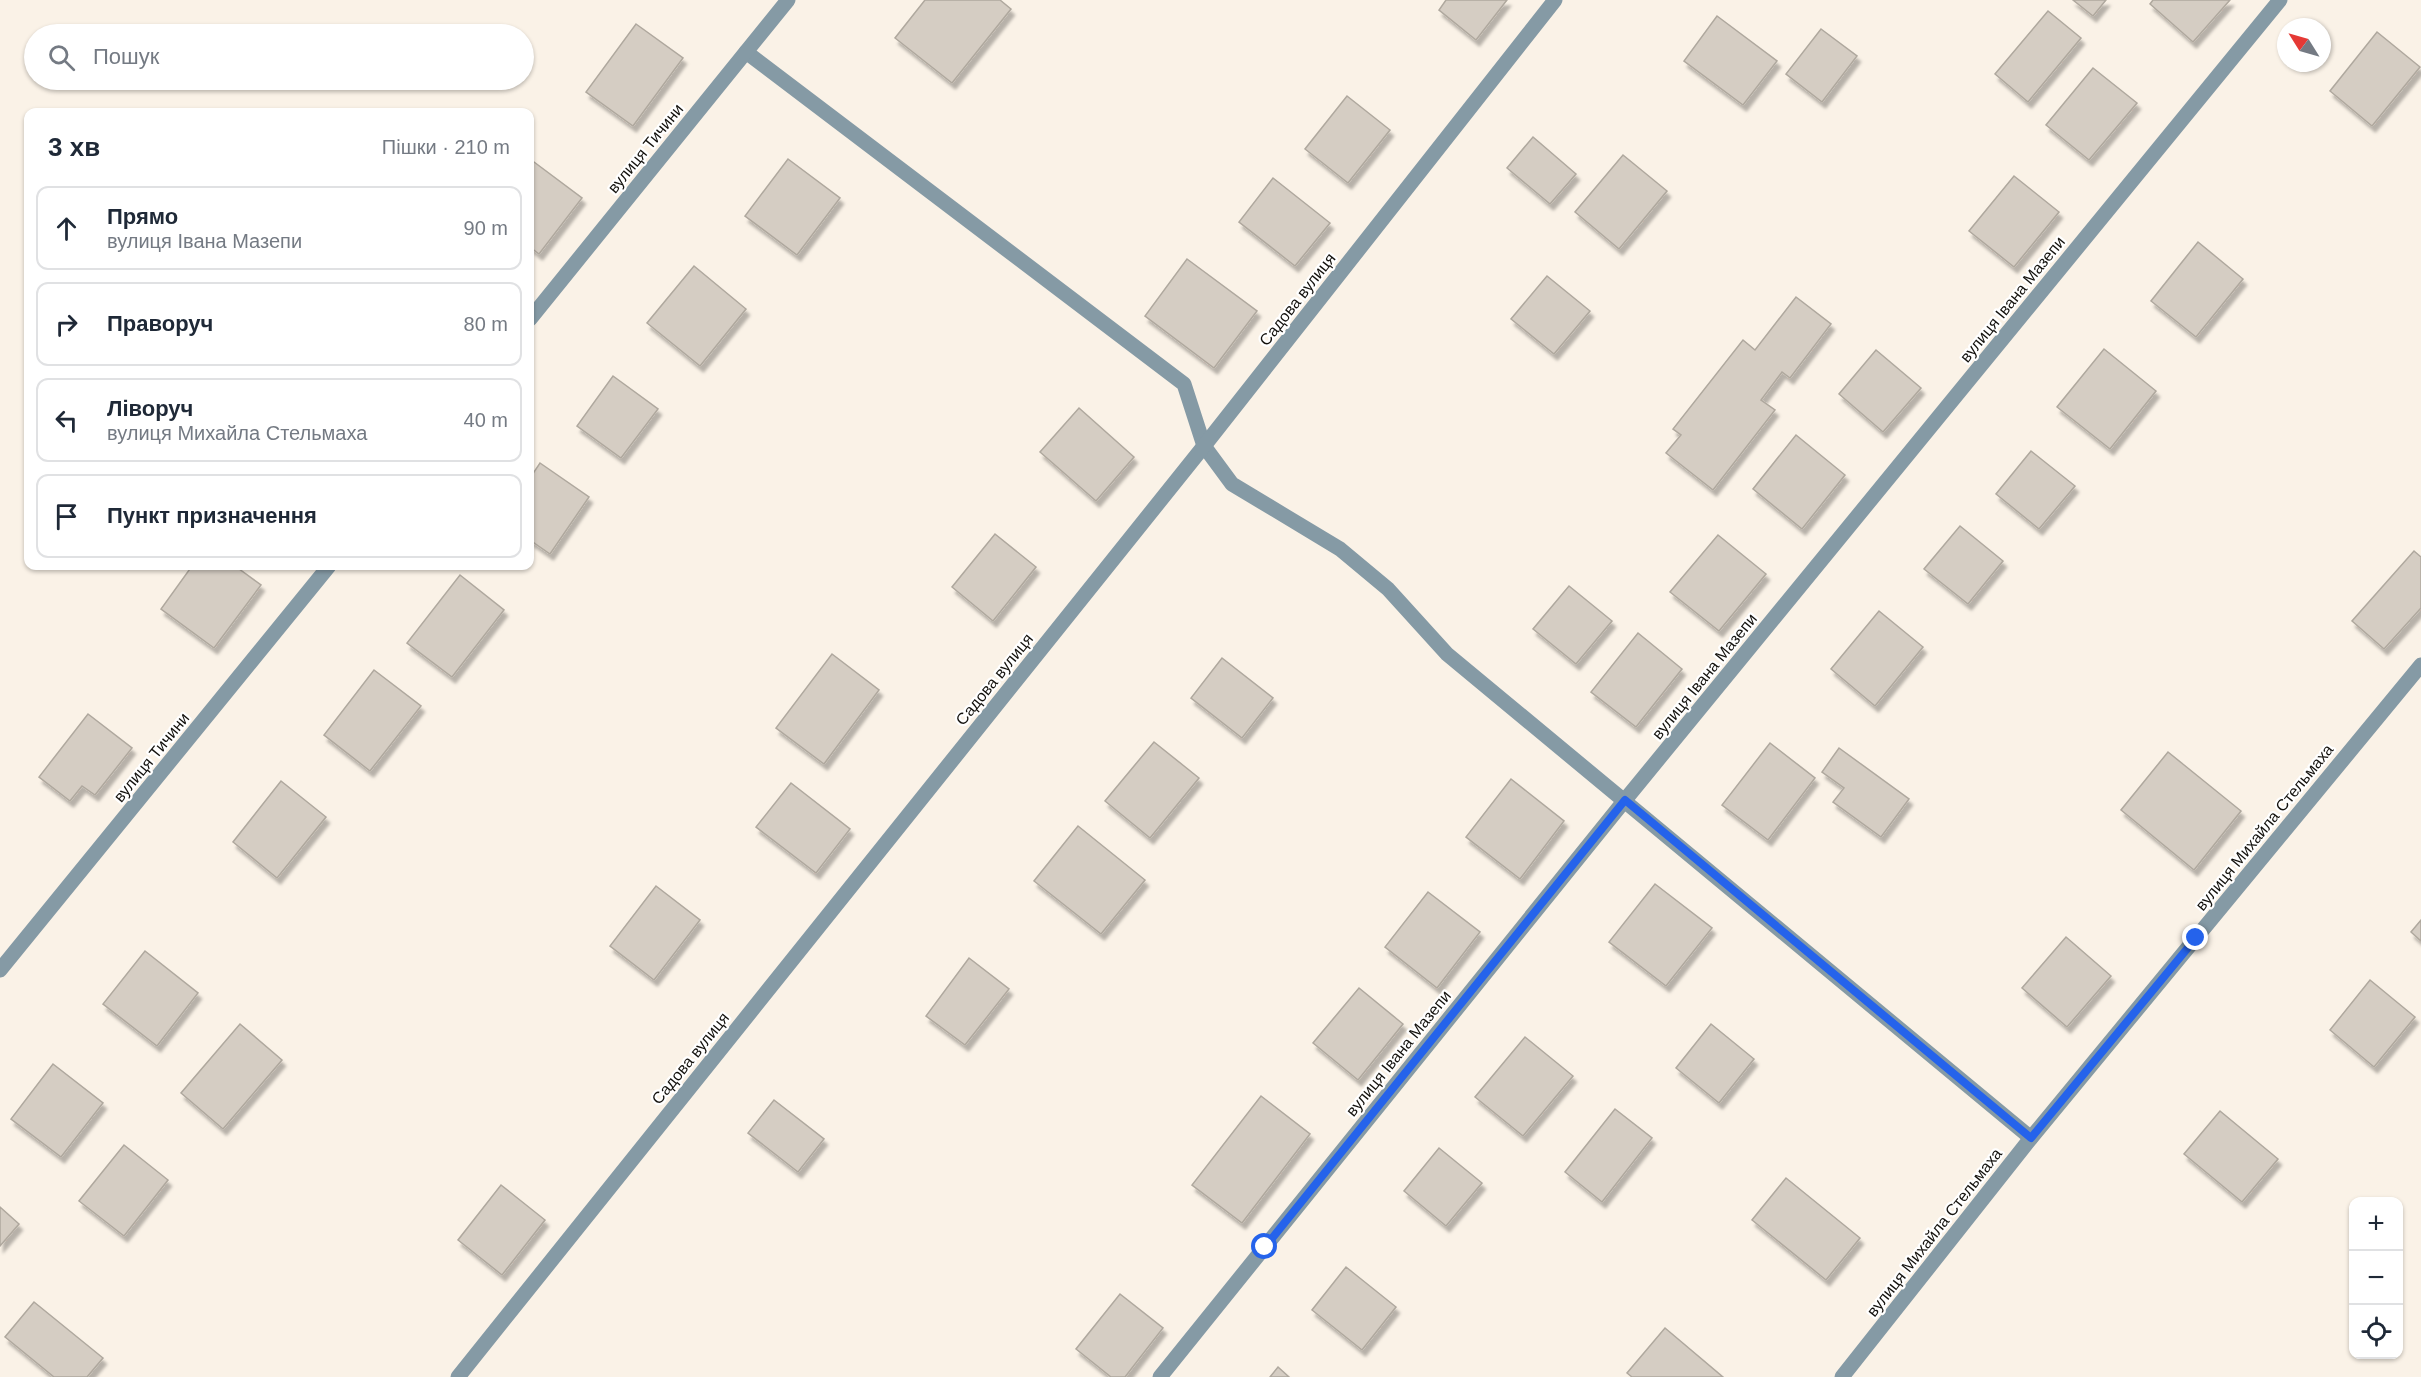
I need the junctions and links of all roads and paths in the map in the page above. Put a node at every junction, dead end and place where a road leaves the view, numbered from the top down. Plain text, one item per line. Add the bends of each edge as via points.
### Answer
1 (788, 0) edge
2 (1555, 0) edge
3 (2280, 0) edge
4 (746, 52) junction
5 (534, 314) edge
6 (1204, 446) junction
7 (326, 570) edge
8 (2421, 665) edge
9 (1625, 800) junction
10 (0, 970) edge
11 (2031, 1138) junction
12 (458, 1377) edge
13 (1160, 1377) edge
14 (1842, 1377) edge

1 - 4 street, вулиця Тичини
2 - 6 street, Садова вулиця
3 - 9 street, вулиця Івана Мазепи
4 - 5 street, вулиця Тичини
4 - 6 street via 1184,384
6 - 9 street via 1232,484 1340,549 1388,589 1447,654
6 - 12 street, Садова вулиця
7 - 10 street, вулиця Тичини
8 - 11 street, вулиця Михайла Стельмаха
9 - 11 street
9 - 13 street, вулиця Івана Мазепи
11 - 14 street, вулиця Михайла Стельмаха

